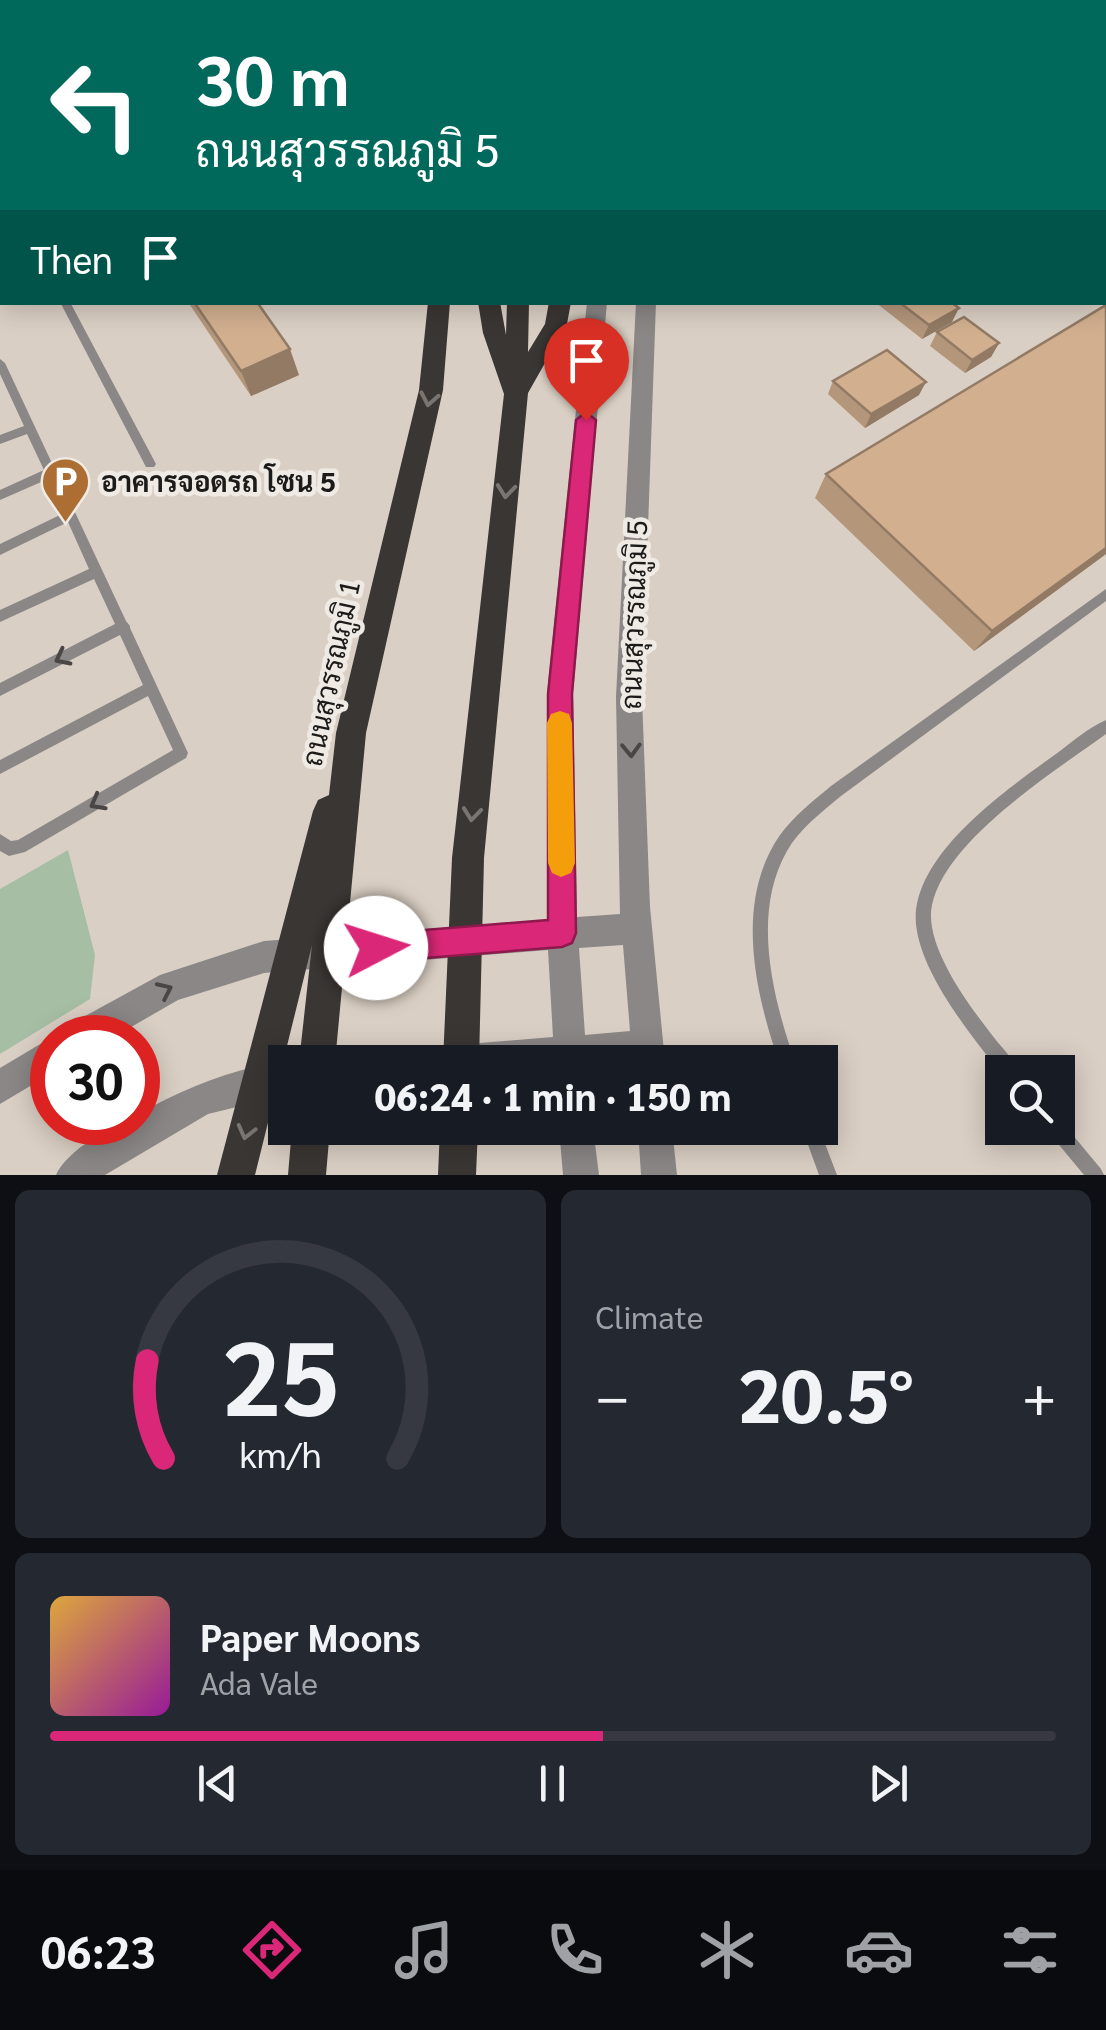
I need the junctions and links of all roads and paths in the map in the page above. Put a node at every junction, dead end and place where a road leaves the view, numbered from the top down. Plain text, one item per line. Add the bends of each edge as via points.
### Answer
1 (67, 305) edge
2 (439, 305) edge
3 (489, 305) edge
4 (518, 305) edge
5 (559, 305) edge
6 (597, 305) edge
7 (646, 305) edge
8 (0, 363) edge
9 (5, 385) edge
10 (516, 394) junction
11 (30, 428) junction
12 (0, 440) edge
13 (150, 464) dead end
14 (52, 472) junction
15 (0, 495) edge
16 (72, 515) junction
17 (0, 550) edge
18 (98, 571) junction
19 (1106, 594) edge
20 (0, 616) edge
21 (124, 626) junction
22 (152, 687) junction
23 (0, 690) edge
24 (1106, 726) edge
25 (351, 733) junction
26 (0, 768) edge
27 (0, 841) edge
28 (637, 928) junction
29 (562, 933) junction
30 (120, 1015) edge
31 (319, 1045) edge
32 (460, 1045) edge
33 (569, 1045) edge
34 (647, 1045) edge
35 (783, 1045) edge
36 (997, 1055) edge
37 (30, 1068) edge
38 (268, 1079) edge
39 (0, 1086) edge
40 (310, 1145) edge
41 (458, 1145) edge
42 (577, 1145) edge
43 (656, 1145) edge
44 (817, 1145) edge
45 (1070, 1145) edge
46 (74, 1175) edge
47 (236, 1175) edge
48 (307, 1175) edge
49 (457, 1175) edge
50 (580, 1175) edge
51 (659, 1175) edge
52 (828, 1175) edge
53 (1095, 1175) edge

1 - 13 lane
2 -> 25 highway, ถนนสุวรรณภูมิ 1 via 432,390
3 - 10 highway
4 - 10 highway
5 - 10 highway via 556,324
6 - 29 street via 560,694
7 -> 28 street, ถนนสุวรรณภูมิ 5 via 629,697
8 - 9 lane
9 - 11 lane
10 -> 32 highway via 468,858
11 - 12 lane
11 - 14 lane
14 - 15 lane
14 - 16 lane
16 - 17 lane
16 - 18 lane
18 - 20 lane
18 - 21 lane
19 - 35 lane via 836,791 782,846 768,876 762,958
21 - 22 lane
21 -> 23 lane
22 - 26 lane
22 -> 27 lane via 180,754 20,846 9,850
24 - 36 lane via 948,853 924,908 933,956 956,1004
25 - 31 highway, ถนนสุวรรณภูมิ 1
25 -> 47 highway
28 - 29 street
28 - 34 street, ถนนสุวรรณภูมิ 5
30 -> 29 street via 171,986 264,958
29 - 33 street
37 - 39 street
38 - 46 street via 194,1100
40 - 48 highway
41 - 49 highway
42 - 50 street
43 - 51 street
44 - 52 lane
45 - 53 lane

